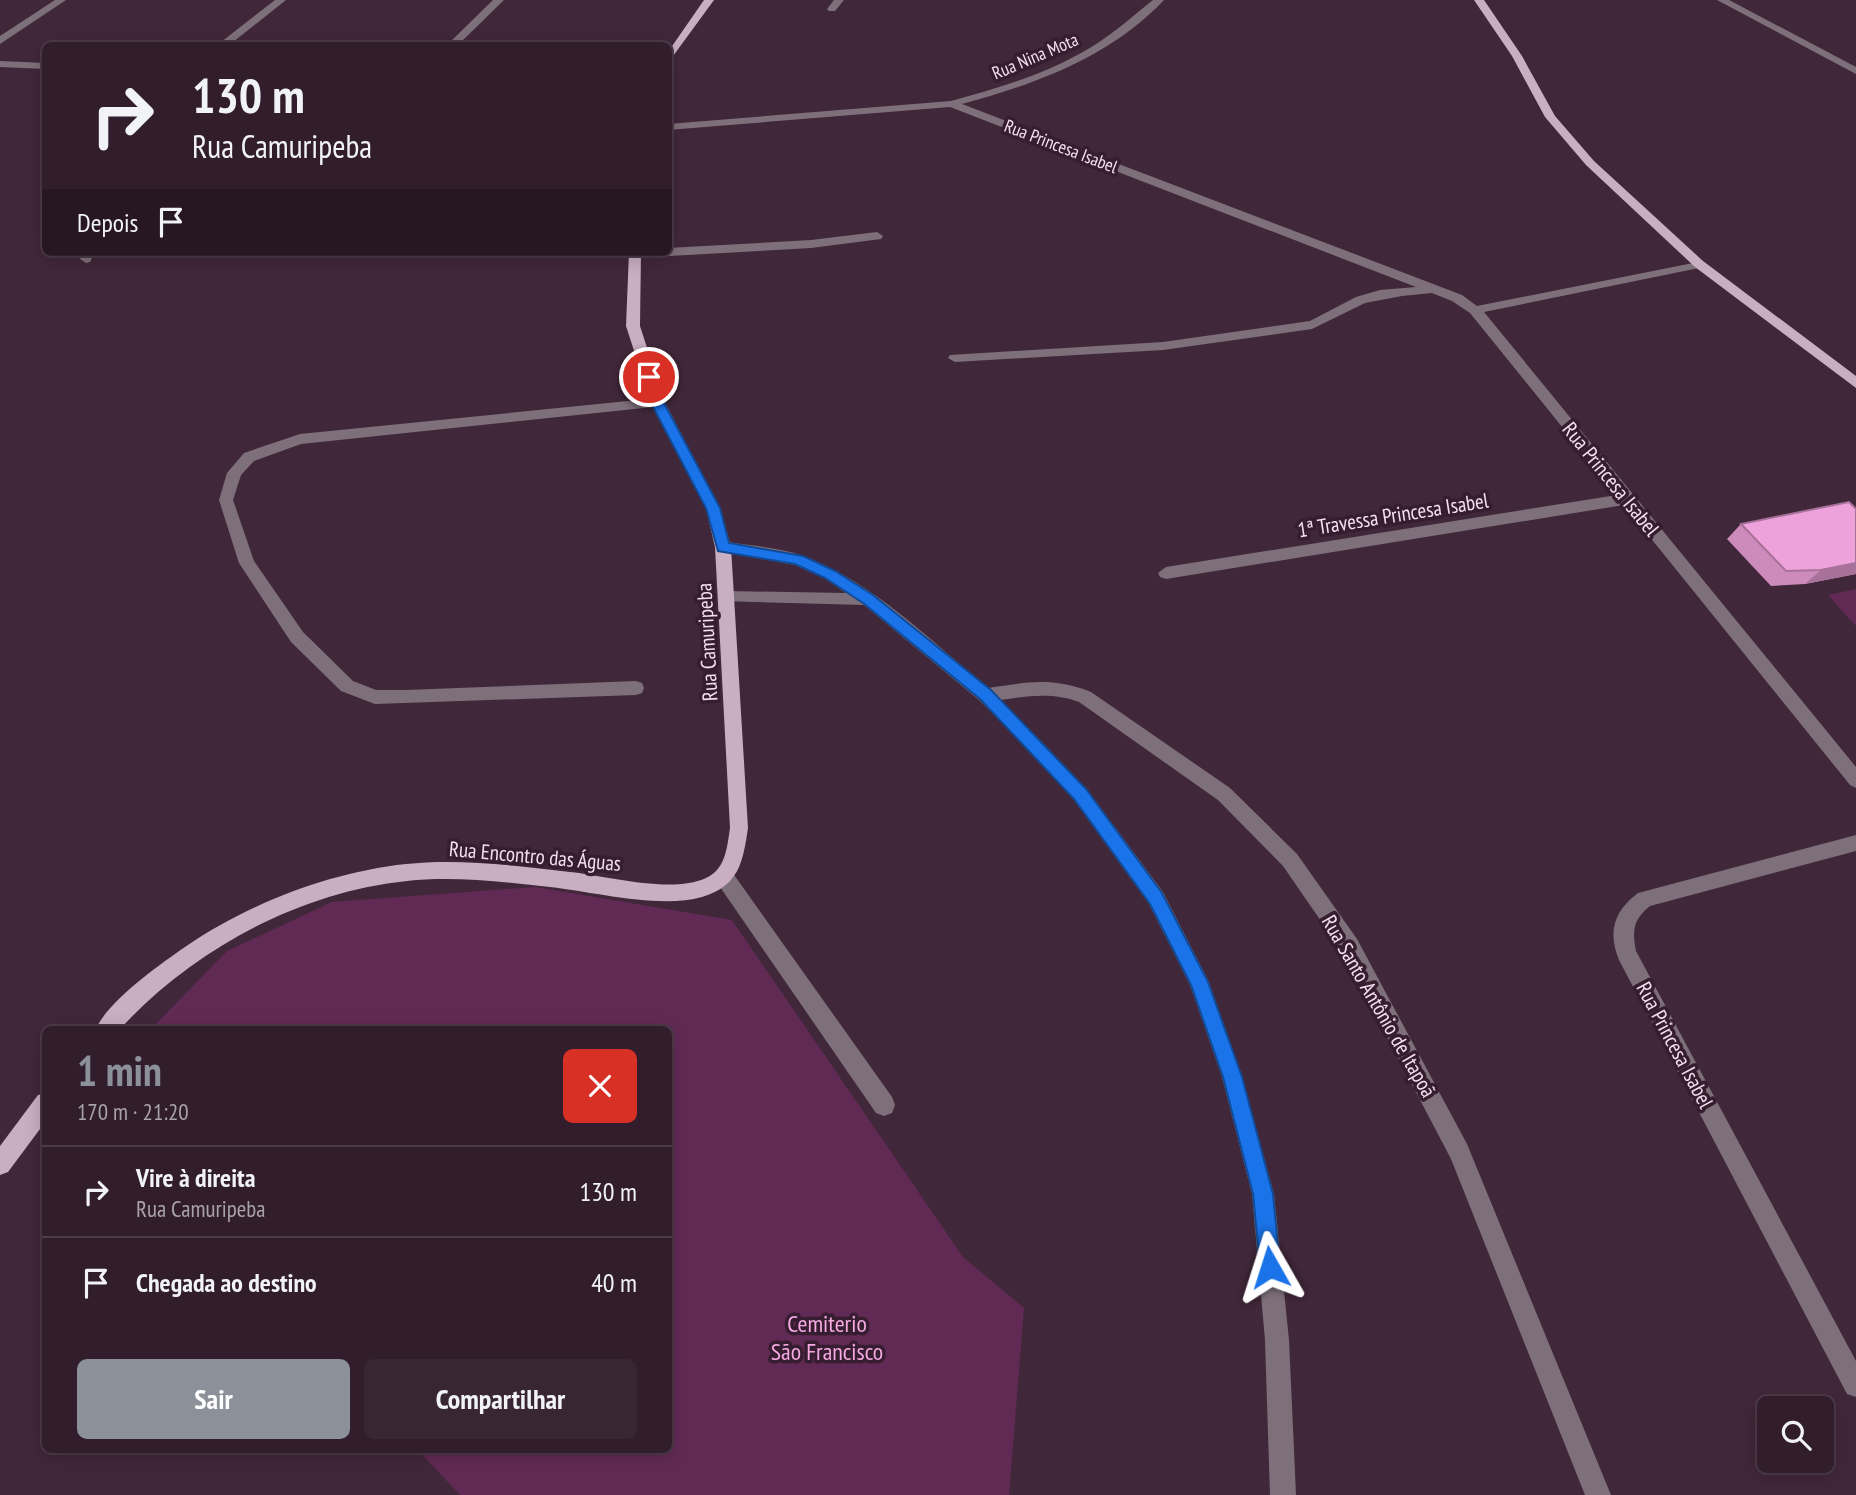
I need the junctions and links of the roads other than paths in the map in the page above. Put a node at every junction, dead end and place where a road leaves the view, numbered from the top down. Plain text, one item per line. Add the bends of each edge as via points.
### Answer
1 (61, 0) edge
2 (281, 0) edge
3 (499, 0) edge
4 (709, 0) edge
5 (1159, 0) edge
6 (1479, 0) edge
7 (1722, 0) edge
8 (0, 41) edge
9 (226, 42) edge
10 (455, 42) edge
11 (672, 54) edge
12 (0, 64) edge
13 (42, 66) edge
14 (1856, 71) edge
15 (951, 104) junction
16 (672, 127) edge
17 (877, 236) dead end
18 (672, 251) edge
19 (635, 256) edge
20 (1699, 264) junction
21 (1436, 289) junction
22 (1475, 310) junction
23 (955, 358) dead end
24 (1856, 383) edge
25 (658, 403) junction
26 (1627, 499) junction
27 (723, 547) junction
28 (1166, 573) dead end
29 (726, 597) junction
30 (868, 599) junction
31 (636, 688) dead end
32 (985, 695) junction
33 (1856, 780) edge
34 (1856, 843) edge
35 (725, 878) junction
36 (108, 1026) edge
37 (884, 1105) dead end
38 (42, 1108) edge
39 (0, 1164) edge
40 (1856, 1385) edge
41 (1283, 1495) edge
42 (1598, 1495) edge

1 - 8 street
2 - 9 street
3 - 10 street
4 - 11 main road
5 - 15 street, Rua Nina Mota via 1114,37 1065,65 1000,91
6 - 20 main road via 1550,117 1590,163
7 - 14 street
12 - 13 street
15 - 16 street, Rua Princesa Isabel
15 - 21 street, Rua Princesa Isabel
17 - 18 street
19 - 25 main road, Rua Camuripeba via 633,326
20 - 22 street
20 - 24 main road
21 - 22 street, Rua Princesa Isabel
21 - 23 street via 1375,296 1351,303 1312,325 1164,346
22 - 26 street, Rua Princesa Isabel
25 - 27 main road, Rua Camuripeba via 713,508
25 - 31 street via 300,439 249,457 234,473 226,500 247,563 297,637 346,686 375,697
26 - 28 street, 1ª Travessa Princesa Isabel
26 - 33 street, Rua Princesa Isabel
27 - 29 main road, Rua Camuripeba
27 - 30 street via 798,559
29 - 30 street
29 - 35 main road, Rua Camuripeba via 740,828 736,858
30 - 32 street
32 - 41 street via 1080,794 1156,898 1199,982 1232,1077 1263,1194 1277,1340
32 - 42 street, Rua Santo Antônio de Itapoã via 1032,688 1065,689 1085,697 1224,794 1290,860 1350,946 1459,1152
34 - 40 street, Rua Princesa Isabel via 1645,899 1628,912 1623,933 1626,953
35 - 36 main road, Rua Encontro das Águas via 702,890 674,894 494,873 402,872 256,915 185,957
35 - 37 street
38 - 39 main road

